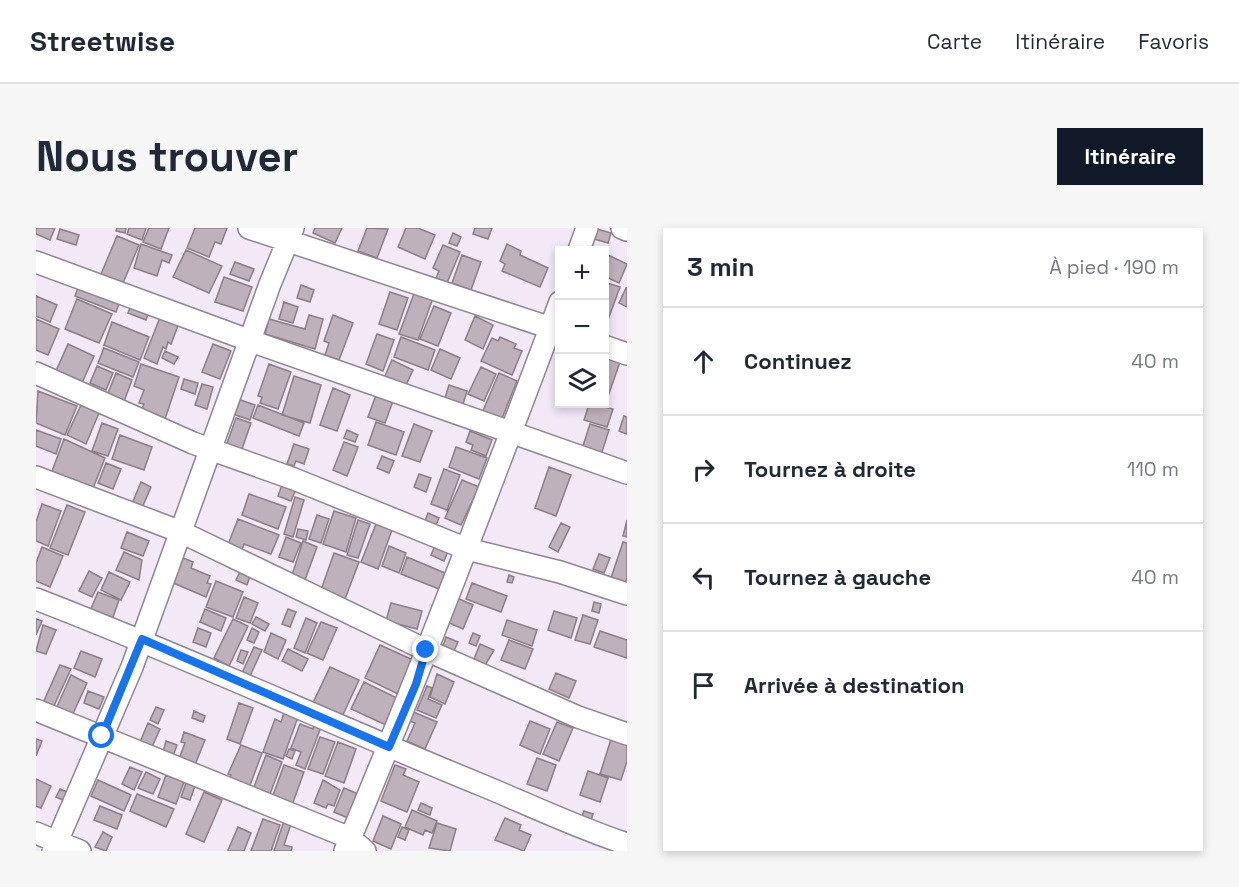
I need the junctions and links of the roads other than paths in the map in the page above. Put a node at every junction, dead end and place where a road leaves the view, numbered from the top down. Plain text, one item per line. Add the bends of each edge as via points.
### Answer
1 (249, 228) edge
2 (587, 228) edge
3 (622, 228) edge
4 (627, 230) edge
5 (291, 236) edge
6 (580, 246) edge
7 (36, 262) edge
8 (555, 329) edge
9 (251, 341) junction
10 (609, 348) edge
11 (627, 354) edge
12 (36, 374) edge
13 (510, 433) junction
14 (211, 450) junction
15 (627, 473) edge
16 (36, 477) edge
17 (181, 532) junction
18 (467, 549) junction
19 (627, 594) edge
20 (36, 599) edge
21 (142, 639) junction
22 (426, 650) junction
23 (36, 710) edge
24 (627, 734) edge
25 (102, 736) junction
26 (389, 747) junction
27 (36, 833) edge
28 (627, 844) edge
29 (55, 846) edge
30 (354, 847) edge
31 (80, 851) edge

1 - 5 street
2 - 6 street
3 - 4 street
5 - 8 street
5 - 9 street
7 - 9 street
8 - 13 street
9 - 13 street
9 - 14 street
10 - 11 street
12 - 14 street
13 - 15 street
13 - 18 street
14 - 17 street
14 - 18 street
16 - 17 street
17 - 21 street
17 - 22 street
18 - 19 street via 560,572
18 - 22 street
20 - 21 street
21 - 25 street
21 - 26 street
22 - 24 street
22 - 26 street
23 - 25 street
25 - 29 street
25 - 30 street
26 - 28 street
26 - 30 street
27 - 29 street
29 - 31 street

